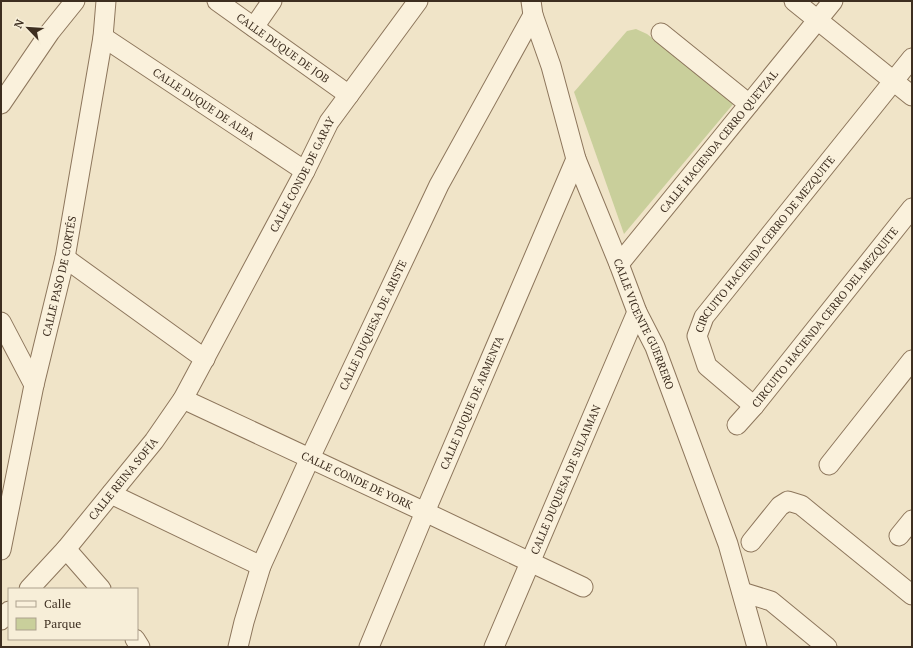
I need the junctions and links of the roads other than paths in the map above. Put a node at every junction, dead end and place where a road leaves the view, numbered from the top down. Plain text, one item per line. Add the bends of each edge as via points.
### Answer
1 (75, 1) edge
2 (106, 1) edge
3 (217, 1) edge
4 (272, 1) edge
5 (418, 1) edge
6 (794, 1) edge
7 (833, 1) edge
8 (532, 8) edge
9 (818, 20) junction
10 (254, 27) junction
11 (661, 33) dead end
12 (103, 37) junction
13 (912, 58) edge
14 (894, 82) junction
15 (348, 95) junction
16 (912, 96) edge
17 (1, 104) edge
18 (749, 104) junction
19 (576, 159) junction
20 (305, 171) junction
21 (912, 208) edge
22 (65, 258) junction
23 (619, 264) junction
24 (637, 312) junction
25 (1, 322) edge
26 (205, 359) junction
27 (912, 360) edge
28 (34, 385) junction
29 (183, 399) junction
30 (754, 406) junction
31 (737, 426) dead end
32 (310, 458) junction
33 (829, 465) dead end
34 (111, 494) junction
35 (425, 512) junction
36 (751, 542) dead end
37 (66, 549) junction
38 (1, 550) edge
39 (530, 562) junction
40 (262, 566) junction
41 (584, 587) dead end
42 (30, 588) edge
43 (100, 588) edge
44 (742, 592) junction
45 (912, 595) edge
46 (8, 612) edge
47 (1, 620) edge
48 (238, 647) edge
49 (369, 647) edge
50 (494, 647) edge
51 (757, 647) edge
52 (827, 647) edge

1 - 17 street via 50,32
2 - 12 street, CALLE PASO DE CORTÉS
3 - 10 street, CALLE DUQUE DE JOB
4 - 10 street
5 - 15 street, CALLE CONDE DE GARAY
6 - 9 street
7 - 9 street, CALLE HACIENDA CERRO QUETZAL
8 - 19 street, CALLE VICENTE GUERRERO via 551,66
8 - 32 street, CALLE DUQUESA DE ARISTE via 439,186
9 - 14 street
9 - 18 street, CALLE HACIENDA CERRO QUETZAL
10 - 15 street, CALLE DUQUE DE JOB
11 - 18 street
12 - 20 street, CALLE DUQUE DE ALBA
12 - 22 street, CALLE PASO DE CORTÉS
13 - 14 street, CIRCUITO HACIENDA CERRO DE MEZQUITE
14 - 16 street
14 - 30 street, CIRCUITO HACIENDA CERRO DE MEZQUITE via 704,317 697,336 707,366
15 - 20 street, CALLE CONDE DE GARAY via 329,122
18 - 23 street, CALLE HACIENDA CERRO QUETZAL
19 - 23 street, CALLE VICENTE GUERRERO
19 - 35 street, CALLE DUQUE DE ARMENTA
20 - 26 street, CALLE CONDE DE GARAY
21 - 30 street, CIRCUITO HACIENDA CERRO DEL MEZQUITE
22 - 26 street
22 - 28 street, CALLE PASO DE CORTÉS
23 - 24 street, CALLE VICENTE GUERRERO
24 - 39 street, CALLE DUQUESA DE SULAIMAN
24 - 44 street, CALLE VICENTE GUERRERO via 655,347 728,544
25 - 28 street
26 - 29 street, CALLE REINA SOFÍA
27 - 33 street
28 - 38 street, CALLE PASO DE CORTÉS
29 - 32 street, CALLE CONDE DE YORK
29 - 34 street, CALLE REINA SOFÍA via 154,441
30 - 31 street, CIRCUITO HACIENDA CERRO DEL MEZQUITE
32 - 35 street, CALLE CONDE DE YORK
32 - 40 street, CALLE DUQUESA DE ARISTE
34 - 37 street, CALLE REINA SOFÍA
34 - 40 street
35 - 39 street, CALLE CONDE DE YORK
35 - 49 street, CALLE DUQUE DE ARMENTA
36 - 45 street via 780,506 788,501 801,505
37 - 42 street, CALLE REINA SOFÍA
37 - 43 street
39 - 41 street, CALLE CONDE DE YORK
39 - 50 street, CALLE DUQUESA DE SULAIMAN
40 - 48 street, CALLE DUQUESA DE ARISTE
44 - 51 street, CALLE VICENTE GUERRERO
44 - 52 street via 771,601
46 - 47 street

